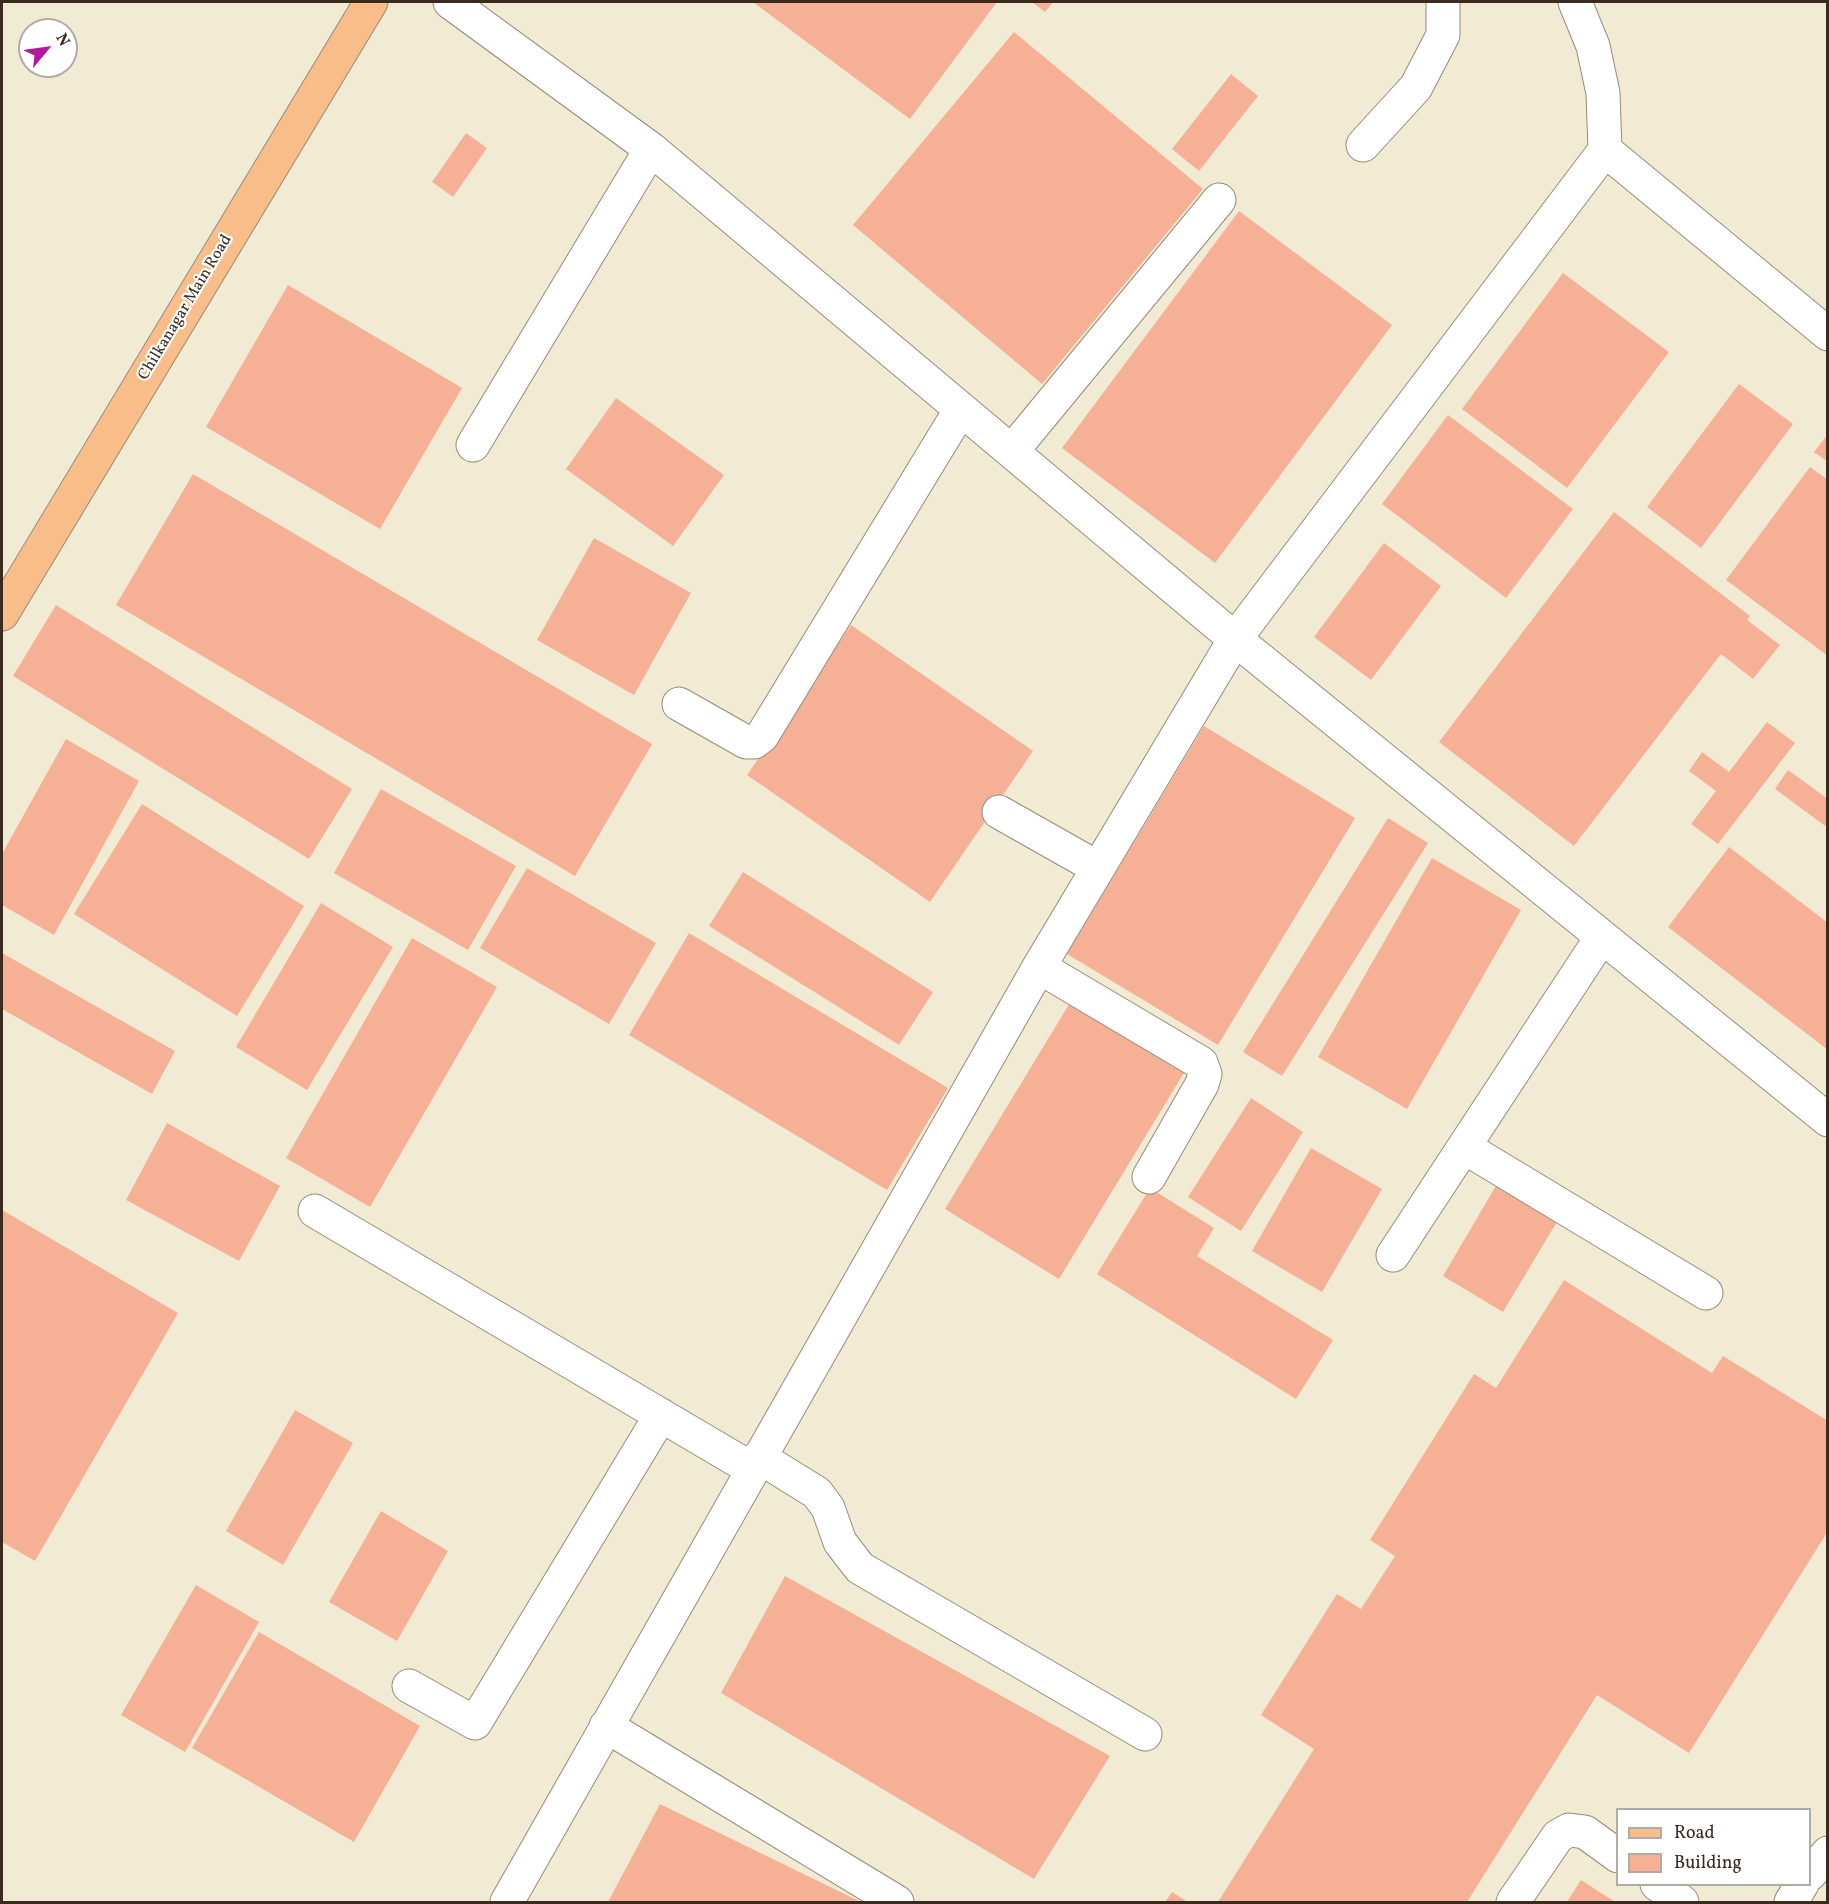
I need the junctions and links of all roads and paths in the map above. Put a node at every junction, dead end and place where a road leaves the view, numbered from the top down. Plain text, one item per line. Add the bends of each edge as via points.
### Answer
1 (371, 2) edge
2 (450, 2) edge
3 (1443, 2) edge
4 (1575, 2) edge
5 (1363, 145) dead end
6 (651, 149) junction
7 (1605, 150) junction
8 (1219, 200) dead end
9 (1827, 334) edge
10 (961, 408) junction
11 (473, 445) dead end
12 (1012, 451) junction
13 (2, 614) edge
14 (1235, 639) junction
15 (679, 704) dead end
16 (999, 812) dead end
17 (1098, 868) junction
18 (1601, 938) junction
19 (1039, 966) junction
20 (1827, 1120) edge
21 (1464, 1147) junction
22 (1149, 1177) dead end
23 (315, 1211) dead end
24 (1393, 1255) dead end
25 (1706, 1293) dead end
26 (661, 1415) junction
27 (756, 1463) junction
28 (409, 1686) dead end
29 (606, 1726) junction
30 (1144, 1734) dead end
31 (1827, 1853) edge
32 (1616, 1855) edge
33 (1811, 1872) edge
34 (1660, 1886) edge
35 (1801, 1886) edge
36 (1810, 1886) edge
37 (507, 1902) edge
38 (897, 1902) edge
39 (1513, 1902) edge
40 (1682, 1902) edge
41 (1791, 1902) edge
42 (1816, 1902) edge

1 - 13 main road, Chilkanagar Main Road
2 - 6 street
3 - 5 street via 1443,35 1416,87
4 - 7 street via 1596,58 1603,93
6 - 10 street
6 - 11 street
7 - 9 street
7 - 14 street
8 - 12 street
10 - 12 street
10 - 15 street via 762,736 746,742
12 - 14 street
14 - 17 street
14 - 18 street
16 - 17 street
17 - 19 street
18 - 20 street
18 - 21 street
19 - 22 street via 1201,1063 1202,1084
19 - 27 street
21 - 24 street
21 - 25 street
23 - 26 street
26 - 27 street
26 - 28 street via 475,1723
27 - 29 street
27 - 30 street via 817,1492 828,1508 840,1542 860,1569
29 - 37 street
29 - 38 street
31 - 33 street
32 - 39 street via 1585,1832 1569,1830 1558,1836
34 - 40 street
35 - 41 street
36 - 42 street

